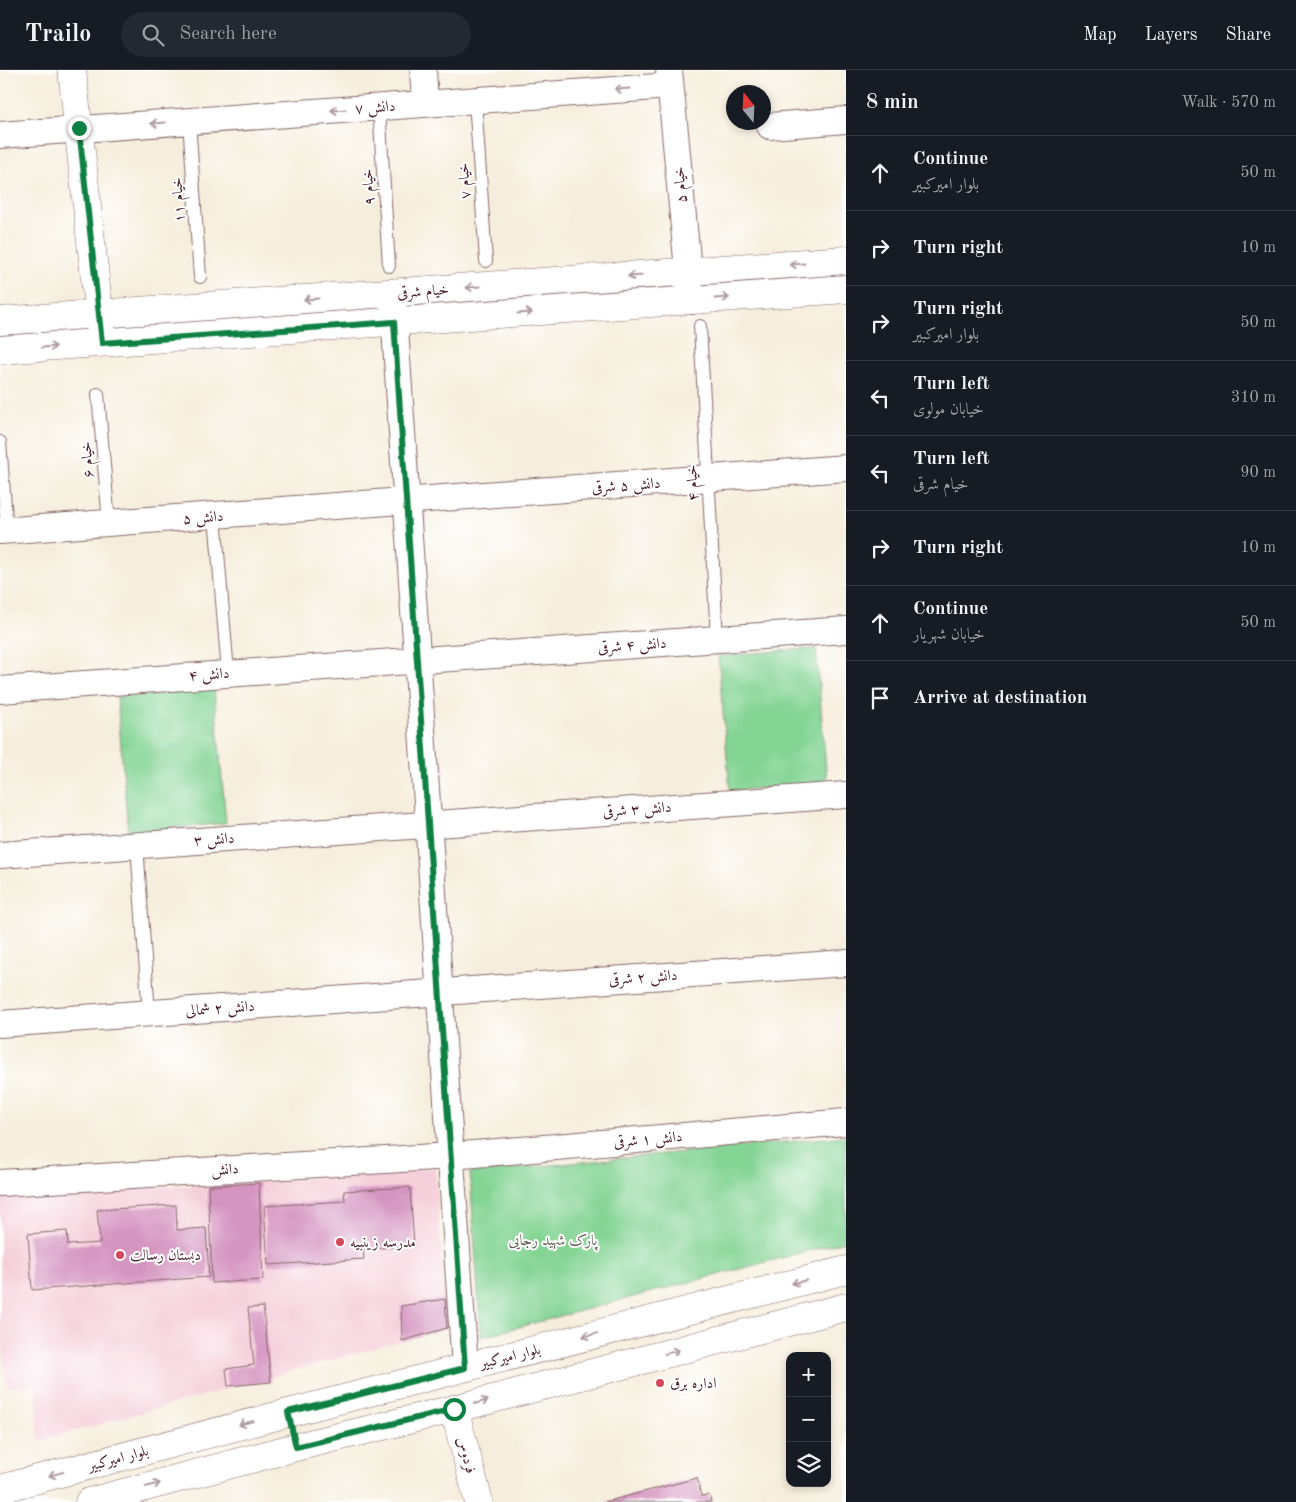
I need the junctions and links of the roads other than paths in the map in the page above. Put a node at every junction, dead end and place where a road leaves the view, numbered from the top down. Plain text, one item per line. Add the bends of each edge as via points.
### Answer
1 (72, 70) edge
2 (423, 70) edge
3 (670, 78) edge
4 (475, 100) junction
5 (425, 103) junction
6 (379, 107) junction
7 (189, 120) junction
8 (846, 120) edge
9 (771, 126) edge
10 (79, 128) junction
11 (0, 135) edge
12 (846, 260) edge
13 (486, 261) dead end
14 (389, 266) dead end
15 (688, 272) junction
16 (200, 277) dead end
17 (846, 290) edge
18 (392, 293) junction
19 (696, 313) junction
20 (100, 314) junction
21 (0, 322) edge
22 (394, 322) junction
23 (102, 343) junction
24 (0, 350) edge
25 (98, 394) dead end
26 (0, 442) edge
27 (846, 468) edge
28 (708, 478) junction
29 (406, 501) junction
30 (216, 516) junction
31 (109, 523) junction
32 (4, 531) edge
33 (846, 630) edge
34 (717, 639) junction
35 (418, 660) junction
36 (228, 673) junction
37 (0, 690) edge
38 (846, 795) edge
39 (428, 824) junction
40 (137, 845) junction
41 (0, 854) edge
42 (846, 963) edge
43 (440, 992) junction
44 (149, 1014) junction
45 (0, 1024) edge
46 (846, 1122) edge
47 (451, 1156) junction
48 (0, 1182) edge
49 (846, 1270) edge
50 (846, 1307) edge
51 (629, 1326) junction
52 (637, 1361) junction
53 (465, 1368) junction
54 (454, 1409) junction
55 (288, 1412) junction
56 (296, 1447) junction
57 (0, 1489) edge
58 (89, 1502) edge
59 (479, 1502) edge

1 - 10 street
2 - 5 street
3 -> 4 street, دانش ۷
3 - 15 street, خیام ۵
4 - 5 street, دانش ۷
4 - 13 lane, خیام ۷
5 - 6 street, دانش ۷
6 -> 7 street, دانش ۷
6 - 14 lane, خیام ۹
7 -> 10 street, دانش ۷
7 - 16 lane, خیام ۱۱
8 - 9 street
10 - 11 street, دانش ۷
10 - 20 street
12 -> 15 street, خیام شرقی
15 -> 18 street, خیام شرقی
15 - 19 street, خیام ۵
19 -> 17 street, خیام شرقی
18 -> 20 street, خیام شرقی
18 - 22 street
22 -> 19 street, خیام شرقی
19 - 28 lane, خیام ۴
20 - 21 street, خیام شرقی
20 - 23 street
22 - 23 street, خیام شرقی
22 - 29 street
24 -> 23 street, خیام شرقی
25 - 31 lane, خیام ۶
26 - 32 lane
27 - 28 street, دانش ۵ شرقی
28 - 29 street, دانش ۵ شرقی
28 - 34 lane, خیام ۴
29 - 30 street, دانش ۵
29 - 35 street
30 - 31 street, دانش ۵
30 - 36 lane
31 - 32 street, دانش ۵
33 - 34 street, دانش ۴ شرقی
34 - 35 street, دانش ۴ شرقی
35 - 36 street, دانش ۴
35 - 39 street
36 - 37 street, دانش ۴
38 - 39 street, دانش ۳ شرقی
39 - 40 street, دانش ۳
39 - 43 street
40 - 41 street, دانش ۳
40 - 44 lane
42 - 43 street, دانش ۲ شرقی
43 - 44 street, دانش ۲ شمالی
43 - 47 street
44 - 45 street, دانش ۲ شمالی
46 - 47 street, دانش ۱ شرقی
47 - 48 street, دانش
47 - 53 street
49 -> 51 street, بلوار امیرکبیر
52 -> 50 street
51 - 52 street
51 -> 53 street, بلوار امیرکبیر
54 -> 52 street
53 - 55 street, بلوار امیرکبیر
54 - 56 street
54 - 59 street, فردوس
55 - 56 street
55 -> 57 street, بلوار امیرکبیر
58 -> 56 street

